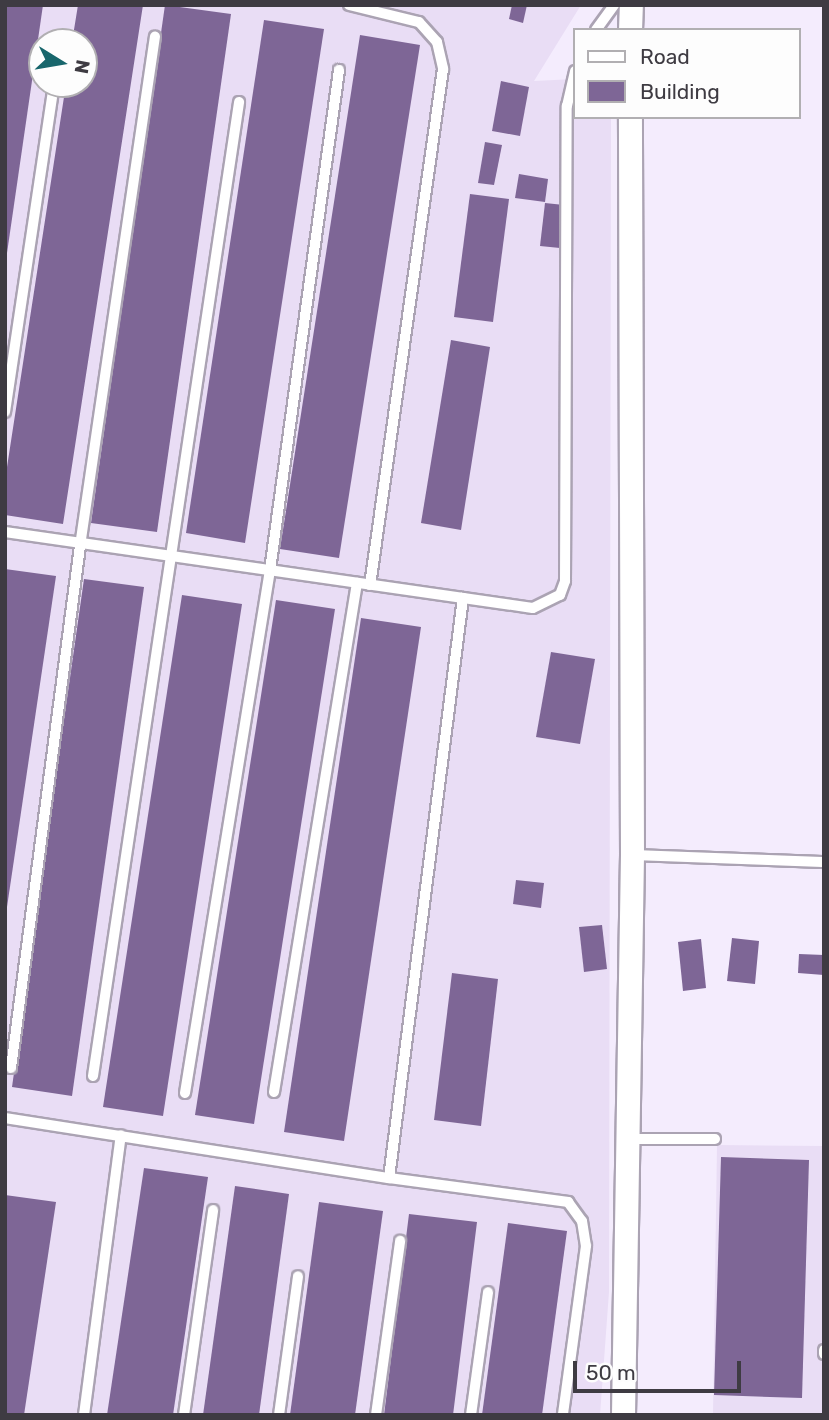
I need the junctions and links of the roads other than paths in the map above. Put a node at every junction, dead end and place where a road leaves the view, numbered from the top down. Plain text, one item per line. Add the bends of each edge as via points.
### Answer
1 (349, 5) edge
2 (614, 5) edge
3 (631, 5) edge
4 (597, 28) edge
5 (631, 28) edge
6 (155, 36) dead end
7 (339, 70) dead end
8 (574, 75) edge
9 (52, 98) edge
10 (239, 102) dead end
11 (630, 119) edge
12 (5, 412) edge
13 (5, 533) edge
14 (80, 546) junction
15 (173, 556) junction
16 (270, 570) junction
17 (357, 583) junction
18 (370, 585) junction
19 (463, 598) junction
20 (632, 855) junction
21 (824, 862) edge
22 (11, 1068) dead end
23 (93, 1076) dead end
24 (274, 1092) dead end
25 (185, 1093) dead end
26 (5, 1118) edge
27 (121, 1135) junction
28 (626, 1139) junction
29 (715, 1139) dead end
30 (389, 1178) junction
31 (213, 1210) dead end
32 (400, 1241) dead end
33 (299, 1276) dead end
34 (488, 1292) dead end
35 (84, 1415) edge
36 (184, 1415) edge
37 (279, 1415) edge
38 (376, 1415) edge
39 (471, 1415) edge
40 (563, 1415) edge
41 (623, 1415) edge

1 - 18 lane via 419,22 437,42 443,69
2 - 4 lane
3 - 5 street
6 - 14 lane
7 - 16 lane
8 - 19 lane via 567,106 565,580 560,595 533,608
9 - 12 lane
10 - 15 lane
11 - 20 street
13 - 14 lane
14 - 15 lane
14 - 22 lane
15 - 16 lane
15 - 23 lane
16 - 17 lane
16 - 25 lane
17 - 18 lane
17 - 24 lane
18 - 19 lane
19 - 30 lane
20 - 21 lane
20 - 28 street
26 - 27 lane
27 - 30 lane
27 - 35 lane
28 - 29 lane
28 - 41 street
30 - 40 lane via 568,1202 582,1221 586,1246
31 - 36 lane
32 - 38 lane
33 - 37 lane
34 - 39 lane

